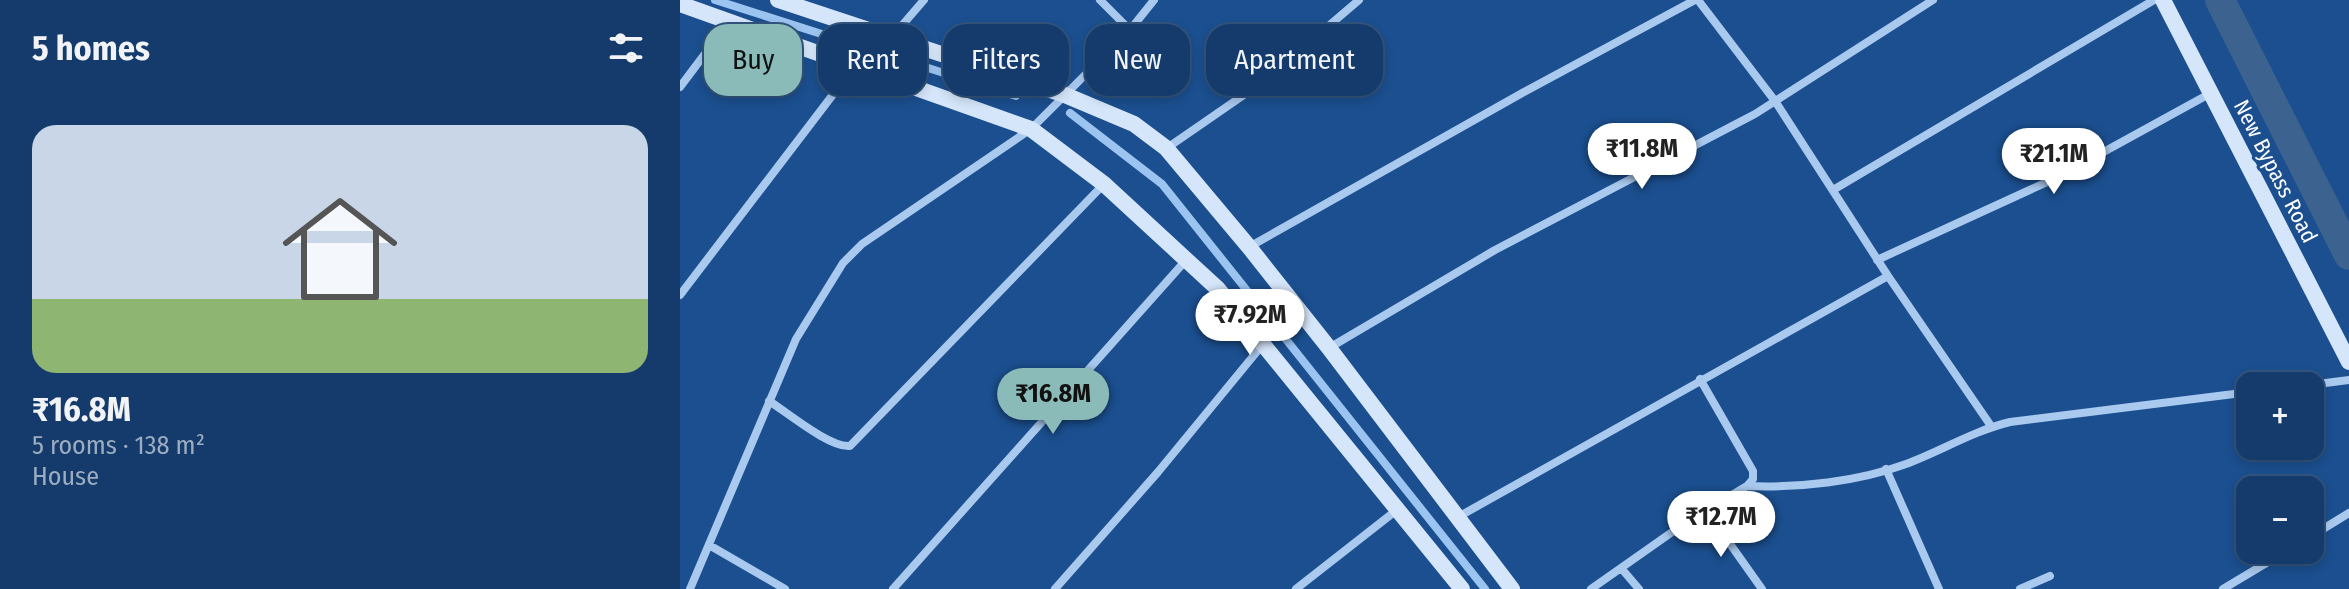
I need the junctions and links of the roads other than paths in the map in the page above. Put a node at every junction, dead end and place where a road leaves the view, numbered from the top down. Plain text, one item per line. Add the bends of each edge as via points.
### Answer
1 (778, 0) edge
2 (924, 0) edge
3 (1100, 0) edge
4 (1154, 0) edge
5 (1359, 0) edge
6 (1696, 0) edge
7 (1933, 0) edge
8 (2154, 0) edge
9 (2163, 0) edge
10 (680, 4) edge
11 (729, 22) junction
12 (852, 24) edge
13 (903, 24) edge
14 (1124, 24) edge
15 (1135, 24) edge
16 (818, 53) edge
17 (1085, 75) edge
18 (680, 87) edge
19 (1069, 91) edge
20 (927, 92) edge
21 (2211, 93) junction
22 (832, 96) edge
23 (1064, 96) edge
24 (1067, 96) edge
25 (1775, 101) junction
26 (1031, 129) junction
27 (1166, 148) junction
28 (1104, 184) junction
29 (1833, 190) junction
30 (1249, 247) junction
31 (1187, 259) junction
32 (1877, 260) junction
33 (1888, 276) junction
34 (680, 295) edge
35 (1264, 343) junction
36 (1329, 348) junction
37 (2349, 362) edge
38 (1700, 379) junction
39 (2349, 380) edge
40 (2324, 383) edge
41 (2236, 394) edge
42 (769, 401) junction
43 (1991, 426) junction
44 (1886, 469) junction
45 (1747, 486) junction
46 (1398, 509) junction
47 (1706, 510) junction
48 (2349, 513) edge
49 (1457, 517) junction
50 (2324, 528) edge
51 (709, 545) junction
52 (2265, 564) edge
53 (1621, 568) junction
54 (2050, 576) dead end
55 (690, 589) edge
56 (785, 589) edge
57 (893, 589) edge
58 (1055, 589) edge
59 (1296, 589) edge
60 (1462, 589) edge
61 (1512, 589) edge
62 (1591, 589) edge
63 (1639, 589) edge
64 (1762, 589) edge
65 (1939, 589) edge
66 (2020, 589) edge
67 (2223, 589) edge

1 - 12 street
2 - 13 street
3 - 14 street
4 - 15 street
5 - 27 street via 1264,81
6 - 25 street
6 - 30 street
7 - 25 street
8 - 29 street
9 - 21 street, New Bypass Road
10 - 11 street
11 - 16 street
11 - 18 street
17 - 19 street
20 - 26 street
21 - 32 street via 2058,177
21 - 37 street, New Bypass Road
22 - 34 street
23 - 26 street
24 - 27 street via 1134,124
25 - 29 street
25 - 36 street via 1495,250
26 - 28 street
26 - 42 street via 862,244 843,263 796,339
27 - 30 street
28 - 31 street
28 - 42 street via 850,446 830,441
29 - 32 street
30 - 36 street
31 - 35 street
31 - 57 street
32 - 33 street
33 - 38 street
33 - 43 street
35 - 46 street
35 - 58 street
36 - 49 street
38 - 45 street via 1753,471
38 - 49 street
39 - 40 street
41 - 43 street
42 - 51 street
43 - 44 street
44 - 45 street via 1809,483
44 - 65 street
45 - 47 street
46 - 59 street
46 - 60 street
47 - 53 street
47 - 64 street
48 - 50 street
49 - 61 street
51 - 55 street
51 - 56 street
52 - 67 street
53 - 62 street
53 - 63 street
54 - 66 street

